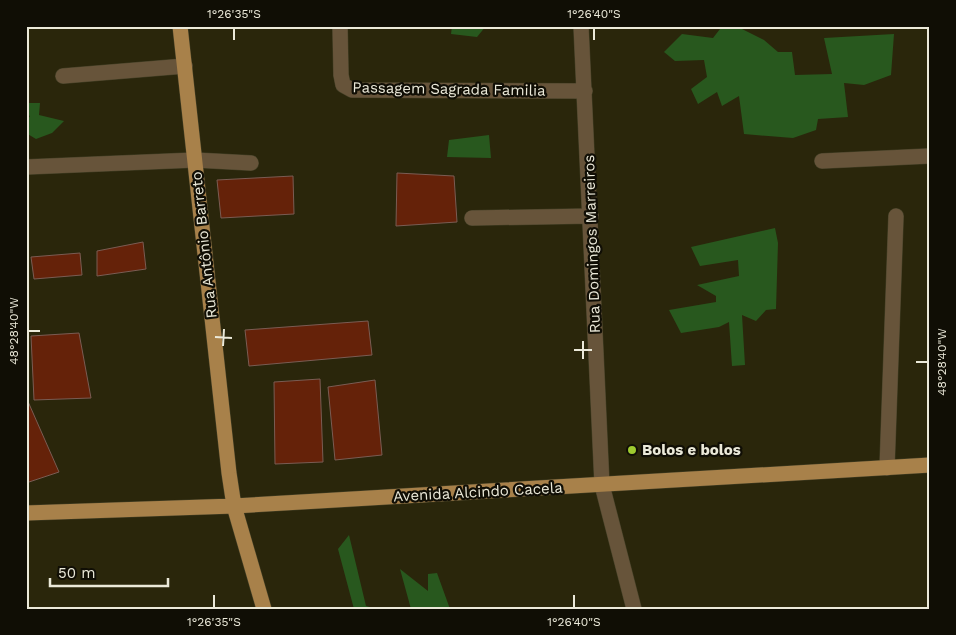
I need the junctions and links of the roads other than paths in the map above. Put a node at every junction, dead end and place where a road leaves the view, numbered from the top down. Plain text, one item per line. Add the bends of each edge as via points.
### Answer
1 (180, 26) edge
2 (340, 26) edge
3 (581, 26) edge
4 (185, 66) junction
5 (63, 76) dead end
6 (585, 91) junction
7 (930, 156) edge
8 (195, 160) junction
9 (822, 161) dead end
10 (251, 163) dead end
11 (26, 167) edge
12 (591, 216) junction
13 (896, 216) dead end
14 (472, 218) dead end
15 (930, 465) edge
16 (887, 468) junction
17 (602, 485) junction
18 (234, 506) junction
19 (26, 513) edge
20 (264, 609) edge
21 (634, 609) edge

1 - 4 main road, Rua Antônio Barreto
2 - 6 street, Passagem Sagrada Familia via 340,75 343,85 352,90
3 - 6 street, Rua Domingos Marreiros
4 - 5 street
4 - 8 main road, Rua Antônio Barreto
6 - 12 street, Rua Domingos Marreiros
7 - 9 street
8 - 10 street
8 - 11 street
8 - 18 main road, Rua Antônio Barreto
12 - 14 street
12 - 17 street, Rua Domingos Marreiros
13 - 16 street
15 - 16 main road, Avenida Alcindo Cacela
16 - 17 main road, Avenida Alcindo Cacela
17 - 18 main road, Avenida Alcindo Cacela
17 - 21 street, Rua Domingos Marreiros
18 - 19 main road, Avenida Alcindo Cacela
18 - 20 main road, Rua Antônio Barreto

